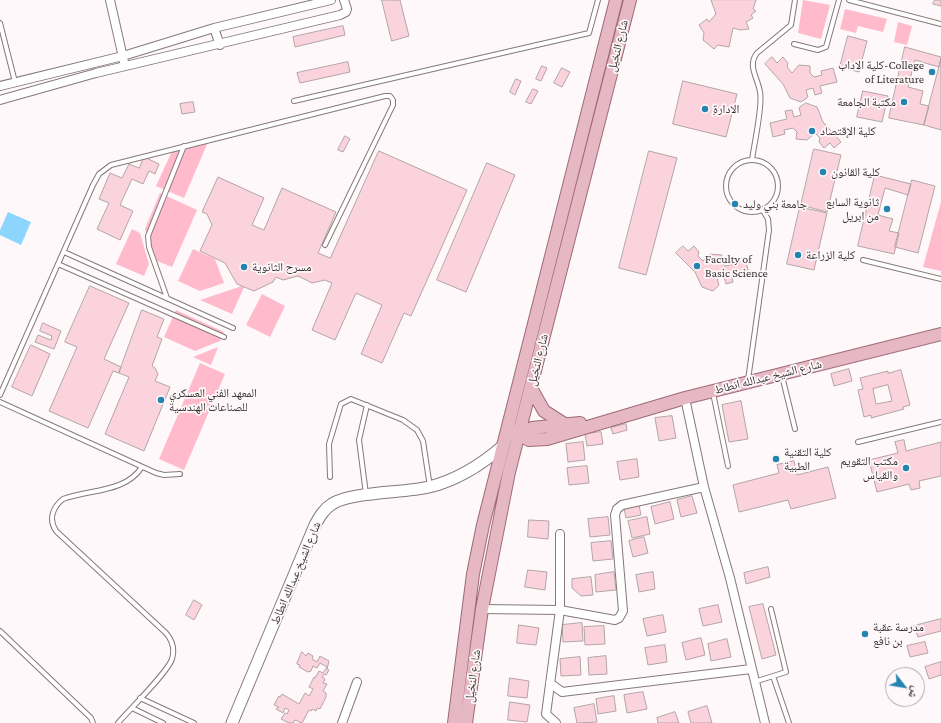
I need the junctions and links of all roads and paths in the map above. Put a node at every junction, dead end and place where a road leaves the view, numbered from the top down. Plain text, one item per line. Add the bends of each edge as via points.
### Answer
1 (110, 0) edge
2 (331, 0) edge
3 (344, 0) edge
4 (598, 0) edge
5 (616, 0) edge
6 (630, 0) edge
7 (795, 0) edge
8 (839, 0) edge
9 (849, 0) edge
10 (0, 23) edge
11 (941, 24) edge
12 (214, 28) junction
13 (794, 44) dead end
14 (220, 45) junction
15 (123, 56) junction
16 (125, 68) junction
17 (15, 83) junction
18 (0, 86) edge
19 (0, 100) edge
20 (294, 101) dead end
21 (184, 146) junction
22 (752, 160) junction
23 (762, 209) junction
24 (325, 245) dead end
25 (64, 252) junction
26 (863, 260) dead end
27 (58, 264) junction
28 (941, 279) edge
29 (167, 298) junction
30 (233, 328) dead end
31 (941, 334) edge
32 (224, 337) dead end
33 (781, 374) junction
34 (747, 382) junction
35 (531, 388) junction
36 (712, 391) junction
37 (0, 395) edge
38 (685, 398) junction
39 (0, 402) edge
40 (366, 405) junction
41 (941, 422) edge
42 (595, 423) junction
43 (509, 425) junction
44 (568, 425) junction
45 (795, 429) dead end
46 (518, 435) junction
47 (541, 440) junction
48 (858, 442) dead end
49 (503, 446) junction
50 (728, 466) dead end
51 (142, 467) junction
52 (509, 472) junction
53 (180, 474) dead end
54 (330, 477) dead end
55 (430, 487) junction
56 (704, 487) junction
57 (366, 496) junction
58 (560, 534) dead end
59 (482, 609) junction
60 (771, 609) dead end
61 (560, 610) junction
62 (0, 631) edge
63 (751, 669) junction
64 (773, 676) junction
65 (357, 682) dead end
66 (754, 682) junction
67 (550, 683) junction
68 (140, 698) junction
69 (132, 708) junction
70 (467, 722) edge
71 (93, 723) edge
72 (118, 723) edge
73 (163, 723) edge
74 (194, 723) edge
75 (232, 723) edge
76 (342, 723) edge
77 (454, 723) edge
78 (556, 723) edge
79 (764, 723) edge
80 (790, 723) edge

1 - 15 street
2 - 12 street
3 - 14 street via 347,9 340,15
4 - 20 lane via 589,33
5 - 43 main road, شارع النخيل
6 - 35 main road, شارع النخيل
7 - 22 lane via 791,25 753,59 752,67 761,97
8 - 13 lane via 826,47 818,50
9 - 11 lane
10 - 17 lane
12 - 14 street
12 - 15 street
14 - 16 street
15 - 16 street
15 - 17 street
16 - 19 street via 96,73
17 - 18 street
21 - 24 lane via 390,96 393,105
21 - 25 lane via 117,163 99,174
21 - 29 lane via 148,236 149,247
22 - 23 lane via 768,166 777,181 775,198
22 - 23 lane via 741,163 732,170 727,180 727,192 732,202 740,209 751,212
23 - 34 lane via 768,219 769,230
25 - 27 lane
25 - 29 lane
26 - 28 lane
27 - 32 lane
27 - 37 lane
29 - 30 lane
31 - 33 main road, شارع الشيخ عبدالله انطاط
33 - 34 main road, شارع الشيخ عبدالله انطاط
33 - 45 lane
34 - 36 main road, شارع الشيخ عبدالله انطاط
35 - 44 main road via 544,411
35 - 46 main road, شارع النخيل
36 - 38 main road, شارع الشيخ عبدالله انطاط
36 - 50 lane
38 - 42 main road, شارع الشيخ عبدالله انطاط
38 - 56 street
39 - 51 lane
40 - 54 lane via 351,399 341,404 329,444
40 - 55 lane via 408,423 417,430 423,441
40 - 57 lane via 359,440
41 - 48 lane
42 - 44 main road, شارع الشيخ عبدالله انطاط
42 - 47 main road, شارع الشيخ عبدالله انطاط
43 - 46 main road
43 - 49 main road, شارع النخيل
44 - 46 main road, شارع الشيخ عبدالله انطاط via 532,428
46 - 47 main road, شارع الشيخ عبدالله انطاط via 529,440
46 - 49 main road, شارع الشيخ عبدالله انطاط
46 - 52 main road, شارع النخيل
47 - 52 main road via 522,452
49 - 55 main road, شارع الشيخ عبدالله انطاط via 470,471
49 - 77 main road, شارع النخيل via 473,574
51 - 53 lane via 164,475
51 - 68 lane via 134,478 122,485 63,499 54,508 52,520 56,531 166,633 171,641 174,650 171,663
52 - 59 main road, شارع النخيل
55 - 57 main road, شارع الشيخ عبدالله انطاط
56 - 61 street via 617,509 615,515 623,611 619,618 615,620
56 - 63 street via 730,578
57 - 75 main road, شارع الشيخ عبدالله انطاط via 339,500 327,507 319,519
58 - 61 street
59 - 61 street
59 - 70 main road, شارع النخيل
60 - 64 lane via 786,672
61 - 67 street
62 - 71 lane via 91,718
63 - 66 street
63 - 67 street via 562,692
64 - 66 lane
64 - 80 lane
65 - 76 street
66 - 79 street
67 - 78 street via 546,714
68 - 69 lane
68 - 74 lane
69 - 72 lane
69 - 73 lane

